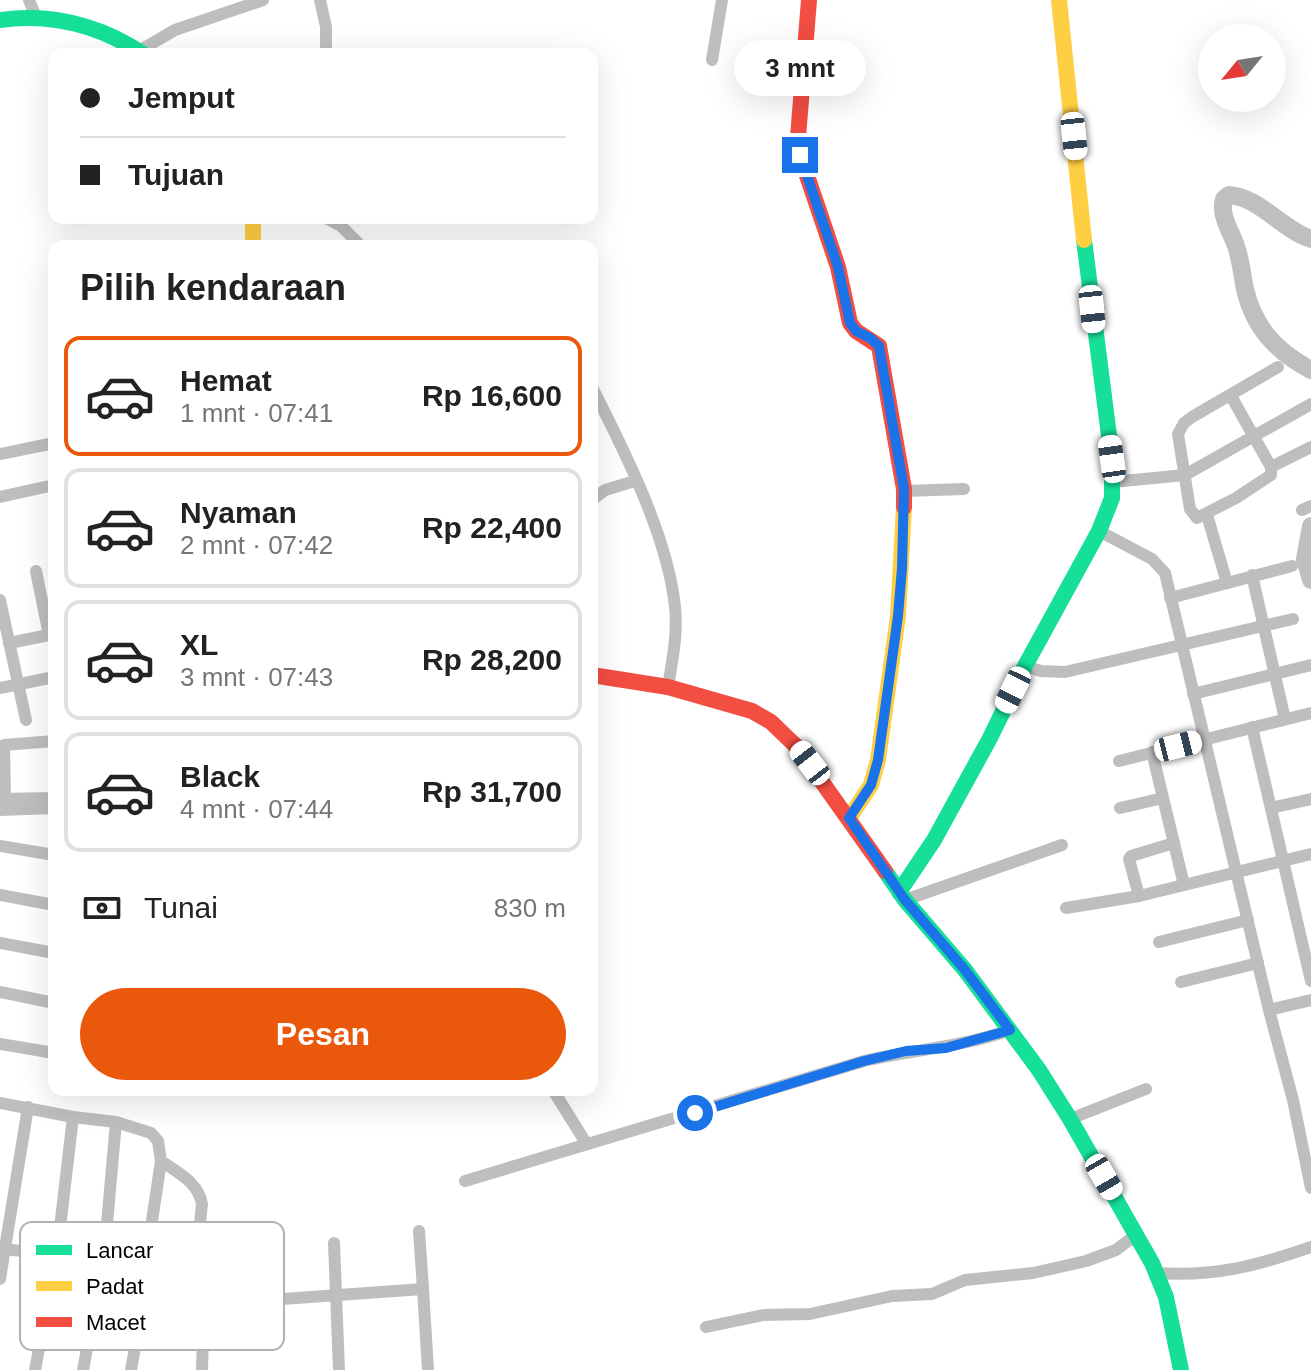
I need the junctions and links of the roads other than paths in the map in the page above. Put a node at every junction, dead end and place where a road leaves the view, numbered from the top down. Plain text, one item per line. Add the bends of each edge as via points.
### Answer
1 (29, 0) edge
2 (320, 0) edge
3 (722, 0) edge
4 (809, 0) edge
5 (1059, 0) edge
6 (255, 2) edge
7 (36, 17) junction
8 (0, 20) edge
9 (133, 48) edge
10 (147, 48) edge
11 (326, 48) edge
12 (712, 60) dead end
13 (344, 224) edge
14 (356, 240) edge
15 (1278, 367) dead end
16 (1231, 396) junction
17 (598, 400) edge
18 (1311, 404) edge
19 (1255, 438) junction
20 (48, 444) edge
21 (1311, 447) edge
22 (0, 454) edge
23 (1271, 467) junction
24 (1185, 475) junction
25 (635, 481) junction
26 (1113, 482) junction
27 (48, 486) edge
28 (964, 489) dead end
29 (904, 491) junction
30 (598, 495) edge
31 (0, 497) edge
32 (1207, 515) junction
33 (1099, 531) junction
34 (1292, 566) dead end
35 (36, 571) dead end
36 (1252, 575) junction
37 (1227, 583) junction
38 (1170, 598) junction
39 (0, 600) edge
40 (48, 619) edge
41 (1293, 619) dead end
42 (1264, 625) junction
43 (48, 636) edge
44 (9, 643) junction
45 (1181, 644) junction
46 (1311, 665) edge
47 (1025, 666) junction
48 (1275, 674) junction
49 (598, 676) edge
50 (48, 678) edge
51 (17, 685) junction
52 (668, 687) junction
53 (0, 688) edge
54 (1193, 694) junction
55 (1311, 713) edge
56 (1285, 719) junction
57 (26, 720) dead end
58 (1252, 727) junction
59 (1204, 739) junction
60 (48, 741) edge
61 (1152, 752) junction
62 (1119, 761) dead end
63 (48, 798) edge
64 (1163, 798) junction
65 (1311, 799) edge
66 (2, 802) edge
67 (48, 807) edge
68 (1120, 808) dead end
69 (1271, 808) junction
70 (849, 818) junction
71 (1174, 843) junction
72 (1062, 845) dead end
73 (0, 846) edge
74 (48, 854) edge
75 (1311, 854) edge
76 (1283, 862) junction
77 (1236, 874) junction
78 (1184, 885) junction
79 (0, 895) edge
80 (902, 896) junction
81 (1139, 896) junction
82 (48, 904) edge
83 (1066, 908) dead end
84 (1248, 920) junction
85 (1159, 942) dead end
86 (0, 943) edge
87 (48, 952) edge
88 (1258, 963) junction
89 (1311, 981) edge
90 (1181, 982) dead end
91 (0, 992) edge
92 (1311, 1000) edge
93 (48, 1002) edge
94 (1269, 1010) junction
95 (1004, 1032) junction
96 (0, 1044) edge
97 (48, 1052) edge
98 (1146, 1089) dead end
99 (557, 1096) edge
100 (0, 1103) edge
101 (28, 1107) junction
102 (73, 1117) junction
103 (1070, 1119) junction
104 (116, 1122) junction
105 (586, 1143) junction
106 (161, 1161) junction
107 (465, 1181) dead end
108 (1311, 1188) edge
109 (61, 1222) edge
110 (107, 1222) edge
111 (152, 1222) edge
112 (199, 1222) edge
113 (419, 1231) dead end
114 (1134, 1240) junction
115 (334, 1243) dead end
116 (1311, 1247) edge
117 (2, 1249) edge
118 (1156, 1273) junction
119 (0, 1279) edge
120 (423, 1289) junction
121 (335, 1297) junction
122 (284, 1301) edge
123 (706, 1327) dead end
124 (39, 1350) edge
125 (87, 1350) edge
126 (135, 1350) edge
127 (203, 1350) edge
128 (35, 1370) edge
129 (83, 1370) edge
130 (131, 1370) edge
131 (202, 1370) edge
132 (339, 1370) edge
133 (428, 1370) edge
134 (1181, 1370) edge

1 - 7 street
2 - 11 street
3 - 12 street
4 - 29 street via 800,155 838,267 850,323 879,346
5 - 26 street
6 - 10 street via 175,30
7 - 8 street
7 - 9 street via 105,33
13 - 14 street
15 - 16 street
16 - 19 street
16 - 24 street via 1180,427
17 - 25 street
18 - 19 street
19 - 23 street
19 - 24 street
20 - 22 street
21 - 23 street
23 - 32 street via 1269,478
24 - 26 street
24 - 32 street via 1192,513 1200,519
25 - 30 street
25 - 52 street via 660,545 675,607
26 - 33 street
27 - 31 street
28 - 29 street
29 - 70 street via 898,616 878,760 871,785
32 - 37 street
33 - 38 street via 1160,565
33 - 47 street
34 - 36 street
35 - 40 street
36 - 37 street
36 - 42 street
37 - 38 street
38 - 45 street
39 - 44 street
41 - 42 street
42 - 45 street
42 - 48 street
43 - 44 street
44 - 51 street
45 - 47 street via 1065,672
45 - 54 street
46 - 48 street
47 - 80 street
48 - 54 street
48 - 56 street
49 - 52 street
50 - 51 street
51 - 53 street
51 - 57 street
52 - 70 street via 752,711 771,722 798,748
54 - 59 street
55 - 56 street
56 - 58 street
58 - 59 street
58 - 69 street
59 - 61 street
59 - 77 street
60 - 66 street via 4,745
61 - 62 street
61 - 64 street
63 - 66 street
64 - 68 street
64 - 71 street
65 - 69 street
66 - 67 street
69 - 76 street
70 - 80 street
71 - 78 street
71 - 81 street via 1129,859
72 - 80 street
73 - 74 street
75 - 76 street
76 - 77 street
76 - 89 street
77 - 78 street
77 - 84 street
78 - 81 street
79 - 82 street
80 - 95 street via 965,970
81 - 83 street
84 - 85 street
84 - 88 street
86 - 87 street
88 - 90 street
88 - 94 street
91 - 93 street
92 - 94 street
94 - 108 street
95 - 103 street via 1039,1070
95 - 105 street via 864,1061
96 - 97 street
98 - 103 street
99 - 105 street
100 - 101 street
101 - 102 street
101 - 117 street
102 - 104 street
102 - 109 street
103 - 114 street
104 - 106 street via 151,1133
104 - 110 street
105 - 107 street
106 - 111 street
106 - 112 street via 184,1176 201,1197
113 - 120 street
114 - 118 street
114 - 123 street via 1086,1261 965,1280 932,1294
115 - 121 street
116 - 118 street via 1227,1272
117 - 119 street
118 - 134 street
120 - 121 street
120 - 133 street
121 - 122 street
121 - 132 street
124 - 128 street
125 - 129 street
126 - 130 street
127 - 131 street

